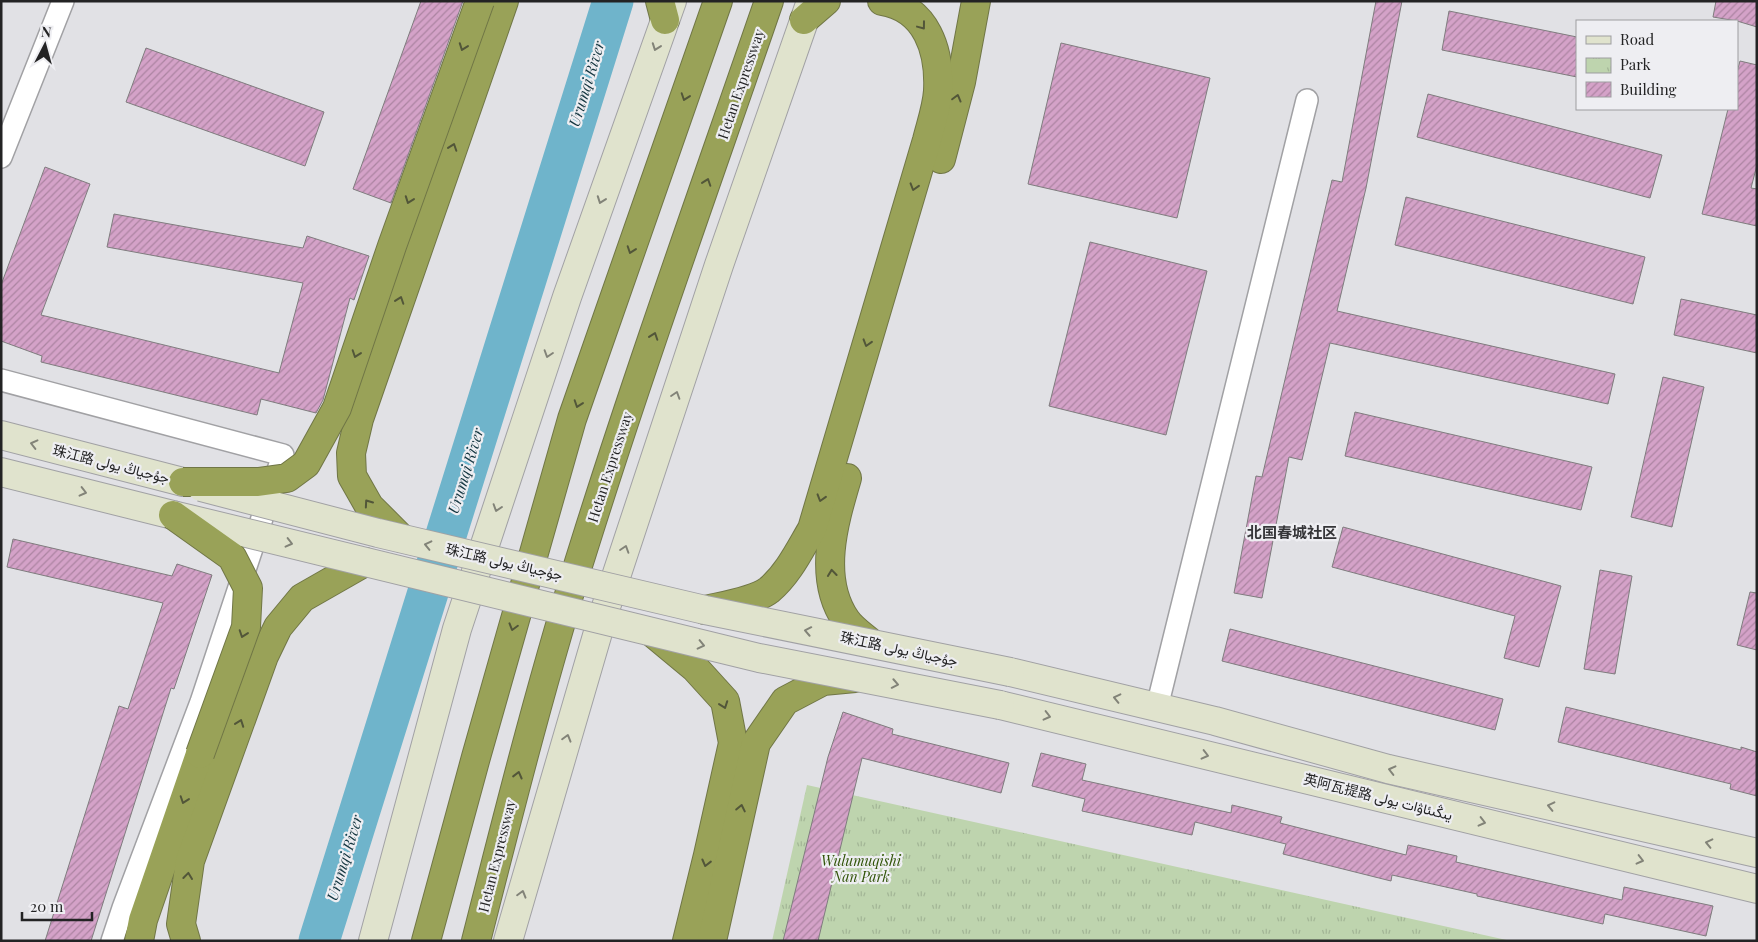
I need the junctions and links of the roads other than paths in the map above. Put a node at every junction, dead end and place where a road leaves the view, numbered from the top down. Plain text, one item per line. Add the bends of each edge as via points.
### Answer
1 (63, 1) edge
2 (480, 1) edge
3 (504, 1) edge
4 (718, 1) edge
5 (769, 1) edge
6 (826, 1) edge
7 (882, 1) edge
8 (976, 1) edge
9 (666, 8) edge
10 (807, 10) edge
11 (1307, 100) dead end
12 (936, 143) junction
13 (1, 158) edge
14 (1, 380) edge
15 (1, 435) edge
16 (1, 472) edge
17 (183, 482) junction
18 (173, 515) junction
19 (401, 538) junction
20 (365, 562) junction
21 (705, 610) junction
22 (654, 634) junction
23 (871, 644) junction
24 (860, 677) junction
25 (1157, 707) junction
26 (1757, 854) edge
27 (1757, 889) edge
28 (112, 941) edge
29 (139, 941) edge
30 (186, 941) edge
31 (373, 941) edge
32 (426, 941) edge
33 (476, 941) edge
34 (508, 941) edge
35 (686, 941) edge
36 (712, 941) edge

1 - 13 street
2 -> 17 highway, bridge via 337,408 306,464 287,478 258,482
19 -> 3 highway via 369,506 352,476 351,454 359,419
4 -> 32 highway via 572,419
33 -> 5 highway, Hetan Expressway via 521,762 585,542
6 - 10 highway
7 -> 12 highway via 910,12 924,27 932,44 938,92
12 -> 8 highway via 961,82
9 -> 31 street via 457,629
34 -> 10 street via 604,612
11 - 25 street
12 -> 21 highway via 812,529 790,567 768,592 743,602
23 -> 12 highway via 846,620 835,597 830,545
14 - 28 street via 283,455 201,702
17 -> 15 street, 珠江路 جۇجياڭ يولى
16 -> 18 street
17 - 19 street, 珠江路 جۇجياڭ يولى, bridge
18 -> 20 street, bridge
18 -> 29 highway, bridge via 232,557 248,588 246,627 143,920
21 -> 19 street, 珠江路 جۇجياڭ يولى, bridge
20 - 22 street, bridge
30 -> 20 highway via 182,924 190,861 264,656 278,627 302,598
23 -> 21 street, 珠江路 جۇجياڭ يولى, bridge
22 -> 24 street, bridge
22 -> 35 highway via 696,668 725,701 732,743
25 -> 23 street, 珠江路 جۇجياڭ يولى, bridge via 1010,672
24 -> 27 street, 英阿瓦提路 يىڭىئاۋات يولى, bridge via 1000,705
36 -> 24 highway, bridge via 756,743 785,701 823,681
26 -> 25 street via 1388,769

